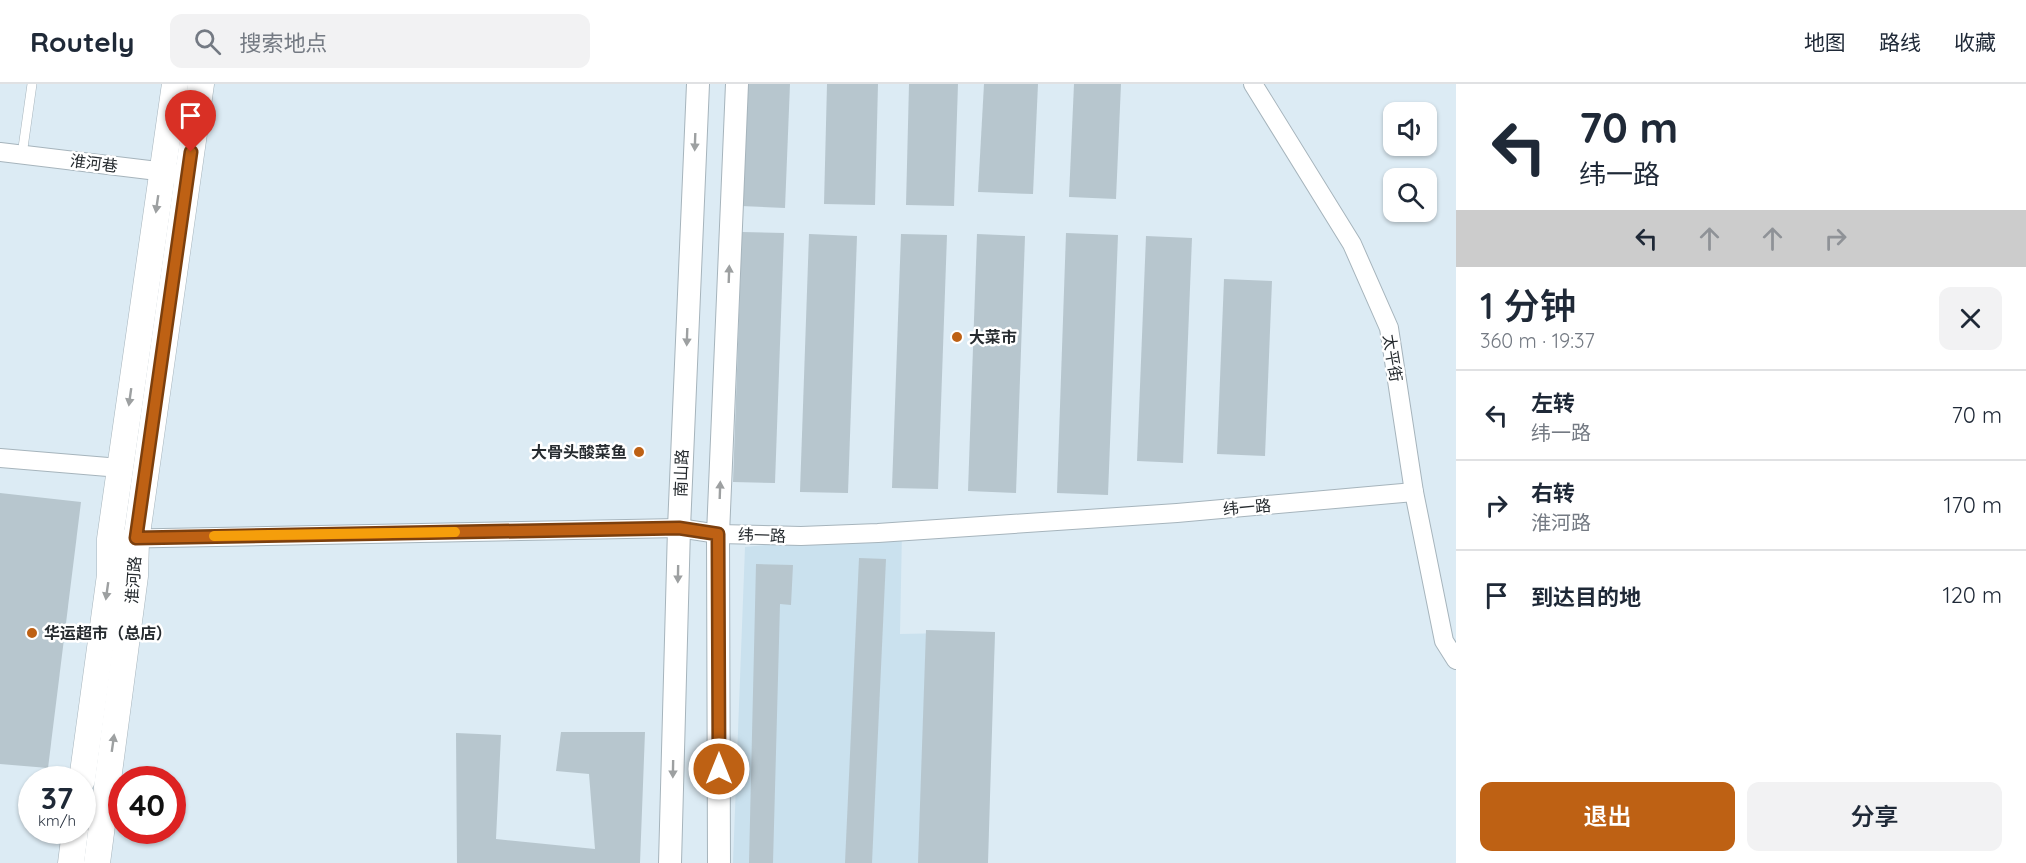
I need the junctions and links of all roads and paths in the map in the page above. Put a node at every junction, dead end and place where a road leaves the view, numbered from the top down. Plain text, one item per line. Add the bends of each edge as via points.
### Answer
1 (32, 84) edge
2 (175, 84) edge
3 (201, 84) edge
4 (698, 84) edge
5 (737, 84) edge
6 (1253, 84) edge
7 (0, 152) edge
8 (22, 155) junction
9 (162, 171) junction
10 (188, 175) junction
11 (0, 458) edge
12 (120, 468) junction
13 (1414, 492) junction
14 (679, 528) junction
15 (718, 534) junction
16 (136, 538) junction
17 (110, 539) junction
18 (1456, 660) edge
19 (84, 766) edge
20 (73, 844) edge
21 (71, 863) edge
22 (97, 863) edge
23 (670, 863) edge
24 (719, 863) edge

1 - 8 lane
2 - 9 main road, 淮河路
3 - 10 main road, 淮河路
4 -> 14 street, 南山路
15 -> 5 street
6 - 13 street, 太平街 via 1352,244 1389,328
7 - 8 street, 淮河巷
8 - 9 street, 淮河巷
9 - 10 street, 淮河巷
9 -> 12 main road, 淮河路
10 - 16 main road, 淮河路
11 - 12 street
12 - 17 main road, 淮河路
13 - 15 street, 纬一路 via 878,533
13 - 18 street, 太平街 via 1444,641
14 - 15 street, 纬一路
14 - 16 street, 纬一路
14 -> 23 street, 南山路
15 - 24 street
16 - 17 street, 纬一路
22 -> 16 main road, 淮河路 via 135,576
17 -> 19 main road, 淮河路 via 110,575
20 - 21 main road

